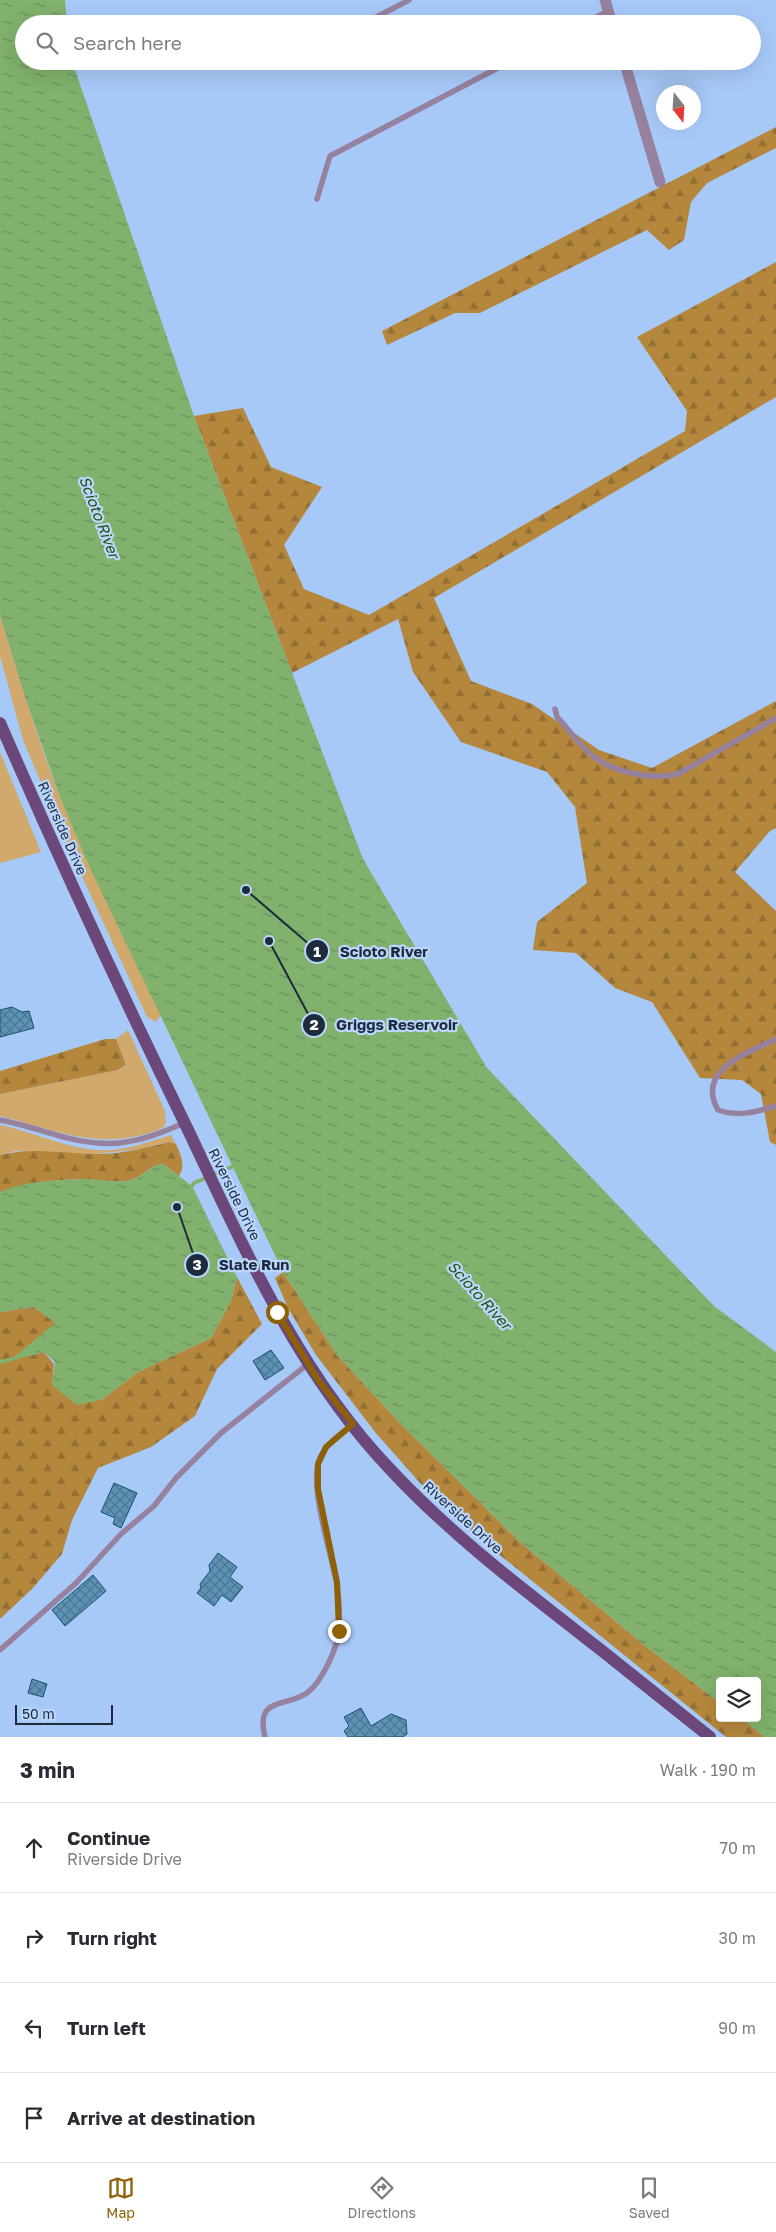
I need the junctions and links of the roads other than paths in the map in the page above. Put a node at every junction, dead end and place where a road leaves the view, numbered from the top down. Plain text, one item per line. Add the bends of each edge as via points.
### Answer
1 (409, 0) edge
2 (606, 5) edge
3 (381, 15) edge
4 (594, 15) edge
5 (494, 70) edge
6 (627, 70) edge
7 (660, 182) dead end
8 (317, 199) dead end
9 (554, 709) dead end
10 (776, 718) edge
11 (0, 723) edge
12 (776, 1039) edge
13 (776, 1106) edge
14 (0, 1120) edge
15 (184, 1123) junction
16 (308, 1364) junction
17 (353, 1424) junction
18 (0, 1650) edge
19 (265, 1737) edge
20 (710, 1737) edge

1 - 3 lane
2 - 4 lane
5 - 8 lane via 330,156
6 - 7 street
9 - 10 lane via 557,717 594,757 632,774 662,778 678,774
11 - 15 main road, Riverside Drive via 69,880
12 - 13 lane via 722,1069 712,1086 712,1099 718,1110 730,1114
14 - 15 lane via 98,1143 144,1138
15 - 16 main road, Riverside Drive via 260,1279
16 - 17 main road, Riverside Drive
16 - 18 lane via 221,1433 176,1478 154,1506 121,1534 76,1583
17 - 19 lane via 326,1447 318,1464 318,1489 337,1582 339,1631 336,1644 326,1670 314,1686 306,1693 274,1704 266,1711 263,1719
17 - 20 main road, Riverside Drive via 388,1467 463,1539

